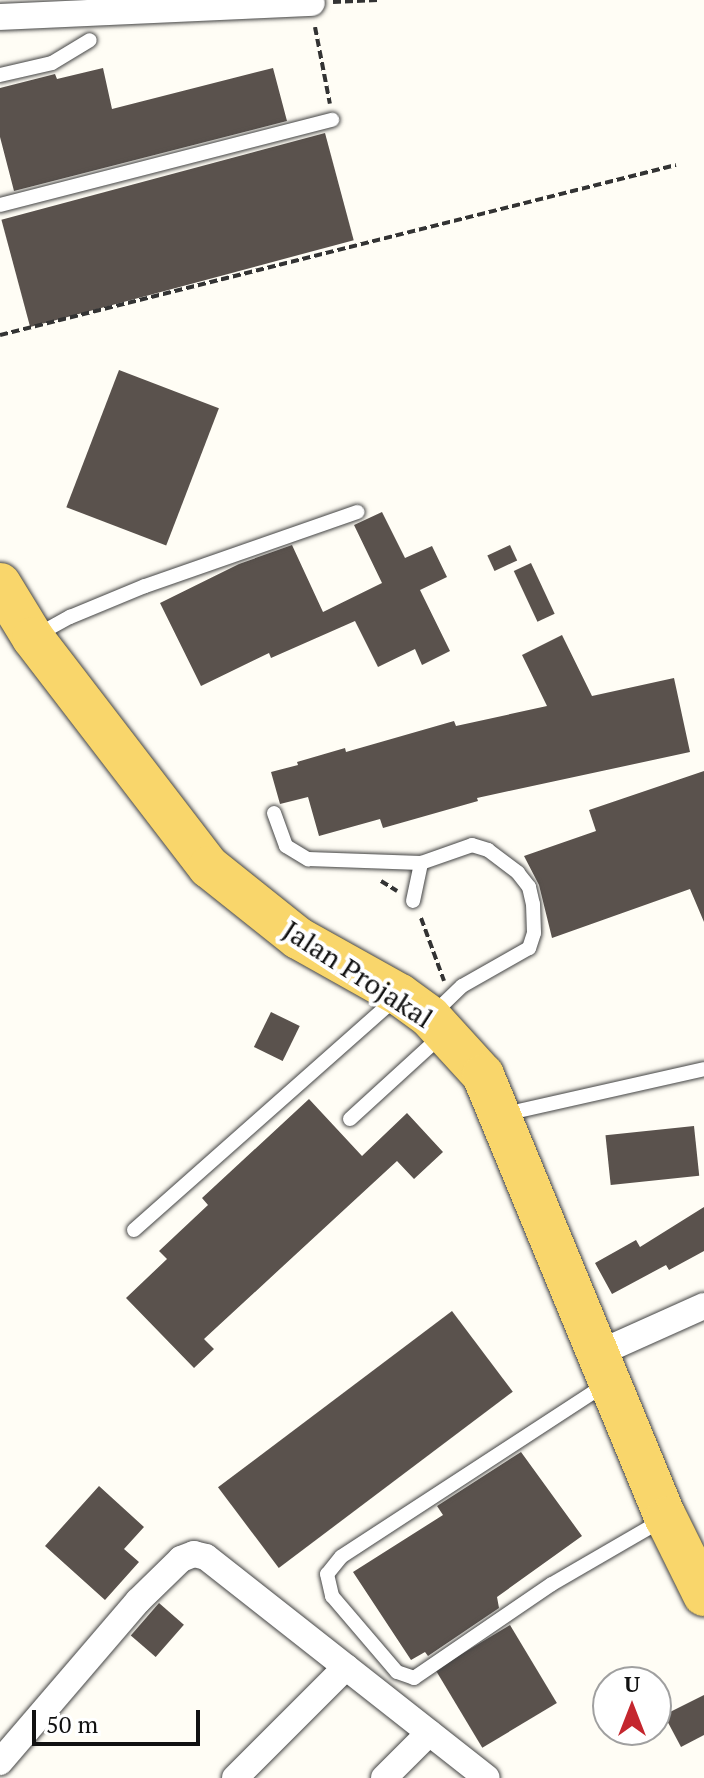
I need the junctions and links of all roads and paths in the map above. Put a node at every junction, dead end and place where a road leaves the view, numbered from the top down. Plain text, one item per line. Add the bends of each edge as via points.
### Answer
1 (378, 0) edge
2 (312, 3) junction
3 (182, 5) edge
4 (0, 17) edge
5 (90, 40) dead end
6 (0, 75) edge
7 (332, 120) joint
8 (676, 165) dead end
9 (0, 205) edge
10 (0, 335) edge
11 (358, 512) dead end
12 (0, 584) edge
13 (33, 638) junction
14 (274, 813) dead end
15 (421, 863) junction
16 (413, 901) joint
17 (431, 1011) junction
18 (704, 1069) edge
19 (501, 1115) junction
20 (350, 1119) dead end
21 (134, 1230) dead end
22 (704, 1306) edge
23 (604, 1367) junction
24 (666, 1518) junction
25 (704, 1595) edge
26 (346, 1667) junction
27 (429, 1733) junction
28 (0, 1762) edge
29 (235, 1778) edge
30 (384, 1778) edge
31 (487, 1778) edge

1 - 2 path
2 - 3 street
2 - 7 path
3 - 4 street
5 - 6 lane via 52,63
7 - 9 lane
8 - 10 path
11 - 13 lane via 145,586
12 - 13 main road, Jalan Projakal
13 - 17 main road, Jalan Projakal via 209,867 298,938
14 - 15 lane via 286,846 308,859
15 - 16 lane
15 - 17 lane via 472,845 488,850 518,873 533,904 529,948 480,973
16 - 17 path via 432,941
17 - 19 main road, Jalan Projakal via 483,1075
17 - 20 lane
17 - 21 lane
18 - 19 lane
19 - 23 main road, Jalan Projakal
22 - 23 street
23 - 24 main road, Jalan Projakal
23 - 24 lane via 341,1557 327,1574 332,1596 397,1672 414,1678 552,1584
24 - 25 main road, Jalan Projakal
26 - 27 street
26 - 28 street via 206,1557 194,1554 181,1559 138,1601
26 - 29 street
27 - 30 street
27 - 31 street

